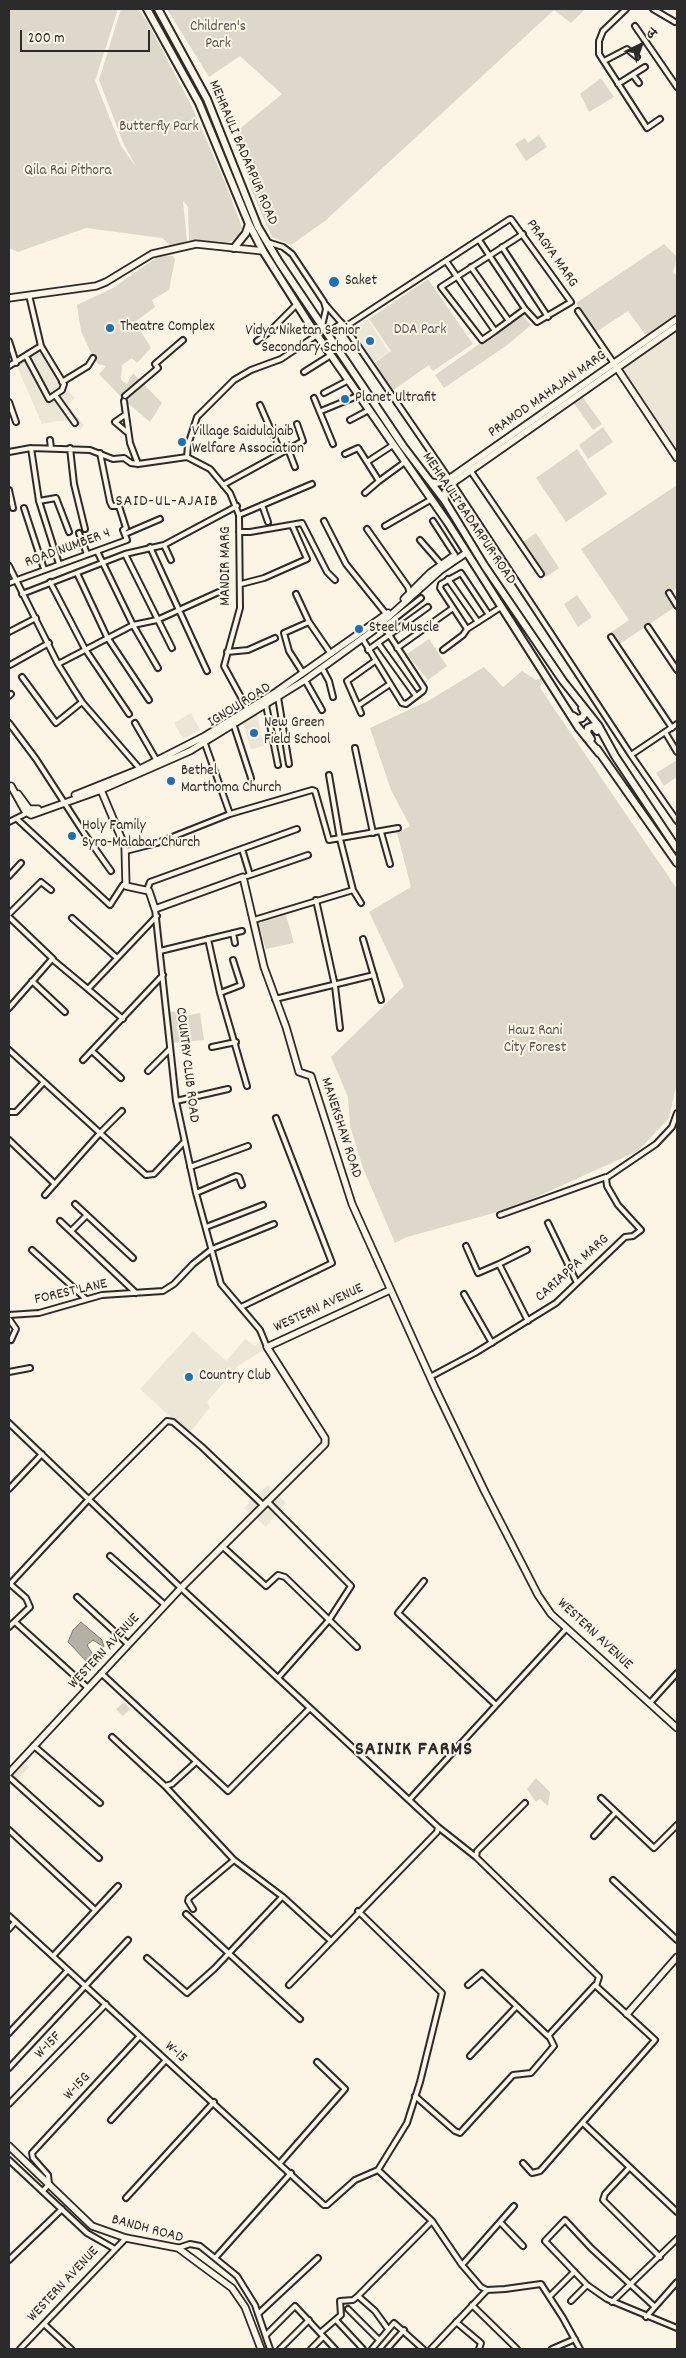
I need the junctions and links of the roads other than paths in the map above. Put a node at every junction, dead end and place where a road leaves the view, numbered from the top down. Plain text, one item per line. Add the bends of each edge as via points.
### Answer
1 (147, 9) edge
2 (158, 9) edge
3 (626, 9) edge
4 (653, 9) edge
5 (675, 22) dead end
6 (636, 26) dead end
7 (637, 57) dead end
8 (604, 61) junction
9 (645, 67) dead end
10 (633, 74) junction
11 (639, 83) dead end
12 (618, 84) junction
13 (677, 87) edge
14 (660, 119) dead end
15 (249, 224) junction
16 (523, 234) junction
17 (479, 240) junction
18 (267, 242) junction
19 (502, 247) junction
20 (234, 248) junction
21 (262, 251) junction
22 (489, 254) junction
23 (446, 261) junction
24 (471, 266) junction
25 (456, 276) junction
26 (29, 295) junction
27 (9, 298) edge
28 (297, 304) junction
29 (325, 304) junction
30 (525, 309) junction
31 (578, 311) dead end
32 (548, 317) junction
33 (677, 319) edge
34 (509, 321) junction
35 (342, 323) junction
36 (677, 326) edge
37 (345, 327) junction
38 (324, 331) junction
39 (495, 331) junction
40 (317, 335) junction
41 (183, 340) dead end
42 (9, 341) edge
43 (256, 341) dead end
44 (41, 346) junction
45 (331, 355) junction
46 (26, 356) junction
47 (93, 358) dead end
48 (16, 362) junction
49 (9, 366) edge
50 (616, 366) junction
51 (304, 372) dead end
52 (349, 380) junction
53 (62, 382) junction
54 (367, 392) junction
55 (324, 393) dead end
56 (55, 395) junction
57 (125, 396) dead end
58 (360, 396) junction
59 (314, 398) dead end
60 (9, 402) edge
61 (124, 402) dead end
62 (260, 405) dead end
63 (369, 410) junction
64 (321, 411) junction
65 (125, 415) junction
66 (350, 420) dead end
67 (16, 422) dead end
68 (75, 423) dead end
69 (297, 424) dead end
70 (128, 433) junction
71 (50, 440) dead end
72 (333, 444) dead end
73 (393, 445) junction
74 (31, 448) junction
75 (51, 448) junction
76 (70, 448) junction
77 (288, 449) junction
78 (497, 449) junction
79 (9, 452) edge
80 (100, 453) junction
81 (281, 453) junction
82 (345, 454) dead end
83 (187, 457) junction
84 (677, 458) edge
85 (367, 462) junction
86 (405, 462) junction
87 (138, 464) junction
88 (295, 467) dead end
89 (470, 470) junction
90 (451, 481) junction
91 (379, 482) junction
92 (430, 482) junction
93 (312, 484) dead end
94 (223, 485) junction
95 (9, 490) edge
96 (366, 493) dead end
97 (432, 499) junction
98 (39, 501) junction
99 (445, 501) junction
100 (262, 505) junction
101 (237, 506) junction
102 (13, 508) dead end
103 (24, 508) dead end
104 (239, 516) junction
105 (160, 519) dead end
106 (324, 521) dead end
107 (433, 521) dead end
108 (268, 522) dead end
109 (292, 525) junction
110 (385, 526) dead end
111 (85, 529) dead end
112 (367, 529) dead end
113 (69, 532) dead end
114 (239, 532) junction
115 (79, 533) dead end
116 (124, 534) junction
117 (420, 540) dead end
118 (164, 545) junction
119 (150, 547) junction
120 (97, 551) junction
121 (465, 551) junction
122 (87, 554) junction
123 (126, 554) junction
124 (455, 555) junction
125 (171, 560) dead end
126 (59, 564) junction
127 (103, 564) junction
128 (441, 564) junction
129 (9, 566) edge
130 (44, 569) junction
131 (76, 573) junction
132 (541, 574) dead end
133 (448, 579) junction
134 (335, 580) dead end
135 (16, 581) junction
136 (50, 582) junction
137 (9, 583) edge
138 (242, 584) junction
139 (221, 591) dead end
140 (669, 593) dead end
141 (22, 594) junction
142 (296, 594) dead end
143 (410, 594) junction
144 (421, 598) dead end
145 (677, 606) edge
146 (428, 607) dead end
147 (501, 607) junction
148 (453, 608) junction
149 (179, 610) junction
150 (387, 614) junction
151 (489, 614) junction
152 (36, 618) junction
153 (158, 620) junction
154 (309, 622) junction
155 (478, 622) junction
156 (133, 625) junction
157 (648, 627) dead end
158 (467, 629) junction
159 (9, 630) edge
160 (389, 635) junction
161 (107, 637) junction
162 (361, 637) junction
163 (610, 637) dead end
164 (275, 638) dead end
165 (49, 643) junction
166 (378, 643) junction
167 (172, 648) dead end
168 (397, 648) junction
169 (85, 649) junction
170 (368, 650) junction
171 (443, 650) dead end
172 (227, 652) junction
173 (331, 654) junction
174 (375, 661) junction
175 (58, 664) junction
176 (10, 665) dead end
177 (158, 668) dead end
178 (322, 668) junction
179 (677, 670) edge
180 (207, 671) dead end
181 (303, 673) junction
182 (22, 677) dead end
183 (305, 680) junction
184 (563, 681) junction
185 (390, 684) junction
186 (416, 696) junction
187 (278, 697) junction
188 (333, 697) dead end
189 (560, 698) junction
190 (149, 700) dead end
191 (82, 702) junction
192 (266, 705) junction
193 (359, 705) junction
194 (322, 710) dead end
195 (248, 712) junction
196 (361, 713) dead end
197 (129, 714) dead end
198 (233, 722) junction
199 (9, 723) edge
200 (135, 723) dead end
201 (677, 724) edge
202 (672, 728) junction
203 (665, 732) junction
204 (204, 740) junction
205 (185, 745) junction
206 (355, 748) dead end
207 (187, 752) junction
208 (677, 752) edge
209 (599, 753) junction
210 (631, 755) junction
211 (615, 756) junction
212 (157, 761) junction
213 (288, 764) dead end
214 (278, 765) dead end
215 (140, 769) junction
216 (329, 775) dead end
217 (252, 778) dead end
218 (10, 786) edge
219 (101, 790) junction
220 (64, 801) junction
221 (27, 813) junction
222 (230, 814) junction
223 (675, 814) edge
224 (16, 819) junction
225 (677, 821) edge
226 (9, 822) edge
227 (398, 828) dead end
228 (297, 829) dead end
229 (381, 832) junction
230 (374, 834) junction
231 (340, 839) junction
232 (242, 849) junction
233 (677, 850) edge
234 (126, 851) junction
235 (308, 855) dead end
236 (21, 863) dead end
237 (677, 863) edge
238 (390, 864) dead end
239 (111, 871) dead end
240 (250, 875) junction
241 (9, 876) edge
242 (243, 877) junction
243 (124, 885) dead end
244 (52, 890) dead end
245 (147, 890) junction
246 (353, 890) junction
247 (316, 900) junction
248 (361, 903) dead end
249 (155, 909) junction
250 (9, 915) edge
251 (157, 916) junction
252 (72, 918) dead end
253 (254, 920) junction
254 (242, 931) dead end
255 (233, 933) junction
256 (208, 939) junction
257 (362, 939) dead end
258 (236, 944) dead end
259 (160, 951) junction
260 (117, 958) junction
261 (53, 960) junction
262 (233, 960) dead end
263 (163, 975) junction
264 (374, 975) junction
265 (32, 981) junction
266 (335, 986) junction
267 (88, 989) junction
268 (220, 993) junction
269 (275, 999) junction
270 (381, 1000) dead end
271 (9, 1008) edge
272 (65, 1012) dead end
273 (122, 1019) junction
274 (340, 1028) dead end
275 (236, 1042) junction
276 (212, 1047) dead end
277 (170, 1049) junction
278 (9, 1050) edge
279 (92, 1051) junction
280 (83, 1060) dead end
281 (148, 1071) dead end
282 (121, 1078) dead end
283 (44, 1082) junction
284 (247, 1086) dead end
285 (228, 1089) dead end
286 (176, 1101) junction
287 (122, 1111) dead end
288 (9, 1112) edge
289 (677, 1113) edge
290 (276, 1118) dead end
291 (100, 1133) junction
292 (9, 1140) edge
293 (184, 1142) junction
294 (248, 1146) dead end
295 (190, 1167) junction
296 (606, 1177) junction
297 (55, 1184) junction
298 (242, 1185) dead end
299 (196, 1193) junction
300 (45, 1195) dead end
301 (75, 1204) dead end
302 (263, 1205) dead end
303 (87, 1215) junction
304 (500, 1215) dead end
305 (60, 1221) dead end
306 (548, 1223) dead end
307 (274, 1224) dead end
308 (206, 1227) junction
309 (71, 1231) junction
310 (466, 1246) dead end
311 (212, 1249) junction
312 (32, 1250) dead end
313 (527, 1250) dead end
314 (133, 1258) dead end
315 (500, 1266) junction
316 (578, 1283) junction
317 (390, 1290) junction
318 (137, 1293) junction
319 (464, 1294) dead end
320 (86, 1299) junction
321 (241, 1307) junction
322 (9, 1315) edge
323 (9, 1319) edge
324 (528, 1321) junction
325 (11, 1340) dead end
326 (492, 1343) junction
327 (267, 1347) junction
328 (30, 1368) dead end
329 (9, 1372) edge
330 (430, 1377) junction
331 (9, 1424) edge
332 (42, 1454) junction
333 (9, 1489) edge
334 (89, 1499) junction
335 (265, 1503) junction
336 (222, 1546) junction
337 (110, 1556) dead end
338 (424, 1581) dead end
339 (9, 1584) edge
340 (181, 1588) junction
341 (76, 1597) dead end
342 (165, 1605) junction
343 (329, 1620) junction
344 (15, 1622) junction
345 (9, 1627) edge
346 (566, 1629) junction
347 (128, 1644) junction
348 (357, 1647) dead end
349 (101, 1673) junction
350 (677, 1673) edge
351 (278, 1678) junction
352 (88, 1688) junction
353 (650, 1704) junction
354 (496, 1705) junction
355 (310, 1708) junction
356 (677, 1728) edge
357 (112, 1737) dead end
358 (34, 1746) junction
359 (196, 1762) junction
360 (9, 1774) edge
361 (9, 1778) edge
362 (165, 1786) junction
363 (601, 1798) dead end
364 (410, 1799) junction
365 (100, 1803) dead end
366 (525, 1803) dead end
367 (616, 1812) junction
368 (677, 1825) edge
369 (438, 1827) junction
370 (9, 1830) edge
371 (594, 1836) dead end
372 (476, 1856) junction
373 (99, 1858) dead end
374 (234, 1860) junction
375 (613, 1880) dead end
376 (118, 1886) dead end
377 (282, 1897) junction
378 (194, 1909) dead end
379 (95, 1910) junction
380 (358, 1912) junction
381 (186, 1914) dead end
382 (9, 1916) edge
383 (15, 1922) junction
384 (9, 1929) edge
385 (128, 1940) dead end
386 (330, 1940) junction
387 (677, 1940) edge
388 (229, 1954) junction
389 (53, 1956) junction
390 (677, 1957) edge
391 (147, 1958) dead end
392 (68, 1970) junction
393 (289, 1985) dead end
394 (468, 1985) dead end
395 (595, 1985) junction
396 (86, 1986) junction
397 (106, 2004) junction
398 (516, 2007) junction
399 (627, 2014) junction
400 (300, 2019) dead end
401 (9, 2033) edge
402 (140, 2036) junction
403 (549, 2036) junction
404 (470, 2056) dead end
405 (166, 2060) junction
406 (317, 2062) dead end
407 (9, 2068) edge
408 (415, 2096) junction
409 (214, 2102) junction
410 (9, 2104) edge
411 (111, 2120) dead end
412 (584, 2124) junction
413 (9, 2146) edge
414 (9, 2160) edge
415 (280, 2163) junction
416 (523, 2163) dead end
417 (629, 2168) junction
418 (378, 2170) junction
419 (291, 2173) junction
420 (49, 2184) junction
421 (43, 2191) junction
422 (126, 2198) dead end
423 (514, 2206) dead end
424 (62, 2209) junction
425 (677, 2212) edge
426 (432, 2221) junction
427 (500, 2222) junction
428 (126, 2238) junction
429 (677, 2238) edge
430 (523, 2246) dead end
431 (178, 2248) junction
432 (114, 2250) junction
433 (660, 2257) junction
434 (216, 2258) junction
435 (318, 2258) dead end
436 (9, 2260) edge
437 (462, 2265) junction
438 (574, 2272) junction
439 (677, 2282) edge
440 (587, 2285) junction
441 (630, 2285) junction
442 (487, 2290) junction
443 (358, 2296) junction
444 (550, 2296) junction
445 (571, 2301) dead end
446 (612, 2302) junction
447 (472, 2305) junction
448 (655, 2307) junction
449 (348, 2309) dead end
450 (258, 2314) junction
451 (646, 2316) junction
452 (309, 2320) junction
453 (336, 2320) junction
454 (456, 2322) junction
455 (44, 2324) junction
456 (677, 2327) edge
457 (388, 2329) junction
458 (404, 2330) junction
459 (266, 2335) junction
460 (321, 2335) junction
461 (575, 2339) junction
462 (380, 2340) junction
463 (421, 2348) edge
464 (20, 2349) edge
465 (71, 2349) edge
466 (261, 2349) edge
467 (270, 2349) edge
468 (280, 2349) edge
469 (310, 2349) edge
470 (334, 2349) edge
471 (363, 2349) edge
472 (372, 2349) edge
473 (387, 2349) edge
474 (431, 2349) edge
475 (479, 2349) edge
476 (517, 2349) edge
477 (553, 2349) edge
478 (580, 2349) edge

1 - 15 main road, MEHRAULI BADARPUR ROAD via 199,103
2 - 18 main road, MEHRAULI BADARPUR ROAD via 207,99
3 - 8 street via 600,36 598,48
4 - 5 street
6 - 13 street
7 - 8 street via 627,49
8 - 12 street
9 - 10 street
10 - 11 street
10 - 12 street
12 - 14 street via 647,128
15 - 20 main road
15 - 21 main road, MEHRAULI BADARPUR ROAD
16 - 17 street, PRAGYA MARG via 513,219
16 - 19 street
16 - 32 street, PRAGYA MARG via 571,302
17 - 22 street
17 - 23 street
18 - 29 street via 284,247 292,254
18 - 38 main road, MEHRAULI BADARPUR ROAD
19 - 22 street
19 - 32 street
20 - 21 street
20 - 26 street via 199,244 152,254 96,286
21 - 28 main road, MEHRAULI BADARPUR ROAD
22 - 24 street
22 - 30 street
23 - 25 street
23 - 37 street
24 - 25 street
24 - 34 street
25 - 39 street
25 - 39 street via 441,287 482,340
26 - 27 street
26 - 44 street
28 - 40 main road, MEHRAULI BADARPUR ROAD
28 - 43 street
29 - 35 street
29 - 38 street
30 - 32 street via 538,323
30 - 34 street
31 - 50 street
33 - 50 street, PRAMOD MAHAJAN MARG
34 - 39 street
35 - 37 street
35 - 38 street
36 - 50 street, PRAMOD MAHAJAN MARG
37 - 90 street
38 - 54 main road, MEHRAULI BADARPUR ROAD
40 - 45 main road, MEHRAULI BADARPUR ROAD
40 - 83 street via 281,359 234,380 198,417
41 - 57 street via 155,364 158,368
42 - 48 street
44 - 46 street
44 - 53 street
45 - 51 street
45 - 52 main road, MEHRAULI BADARPUR ROAD
46 - 48 street
46 - 56 street via 49,399
47 - 53 street via 88,366
48 - 49 street
50 - 78 street, PRAMOD MAHAJAN MARG
50 - 84 street
52 - 55 street
52 - 58 main road, MEHRAULI BADARPUR ROAD
53 - 56 street via 62,390
54 - 58 street
54 - 92 main road, MEHRAULI BADARPUR ROAD
56 - 68 street
58 - 63 main road, MEHRAULI BADARPUR ROAD
58 - 64 street
59 - 64 street
60 - 67 street
61 - 65 street
62 - 81 street
63 - 66 street
63 - 73 main road, MEHRAULI BADARPUR ROAD
64 - 72 street
65 - 70 street
65 - 70 street via 115,422
69 - 77 street via 304,440
70 - 87 street
71 - 75 street
73 - 85 street
73 - 86 main road, MEHRAULI BADARPUR ROAD
74 - 75 street
74 - 79 street
74 - 98 street
75 - 76 street
76 - 80 street
76 - 111 street via 74,484
77 - 81 street
77 - 88 street
78 - 89 street, PRAMOD MAHAJAN MARG
78 - 90 street, PRAMOD MAHAJAN MARG
80 - 87 street
80 - 116 street, ROAD NUMBER 4 via 110,502 112,506 119,506 126,528
81 - 94 street
82 - 85 street via 358,448
83 - 87 street
83 - 94 street via 208,467
85 - 91 street
86 - 91 street
86 - 97 main road, MEHRAULI BADARPUR ROAD
89 - 90 street, PRAMOD MAHAJAN MARG
89 - 132 street
90 - 92 street, PRAMOD MAHAJAN MARG
90 - 99 street
90 - 210 street
91 - 96 street
92 - 99 main road, MEHRAULI BADARPUR ROAD
93 - 100 street
94 - 101 street
95 - 102 street
97 - 110 street
97 - 121 main road, MEHRAULI BADARPUR ROAD
98 - 113 street via 56,498
98 - 126 street
99 - 184 main road, MEHRAULI BADARPUR ROAD
100 - 104 street
100 - 108 street
101 - 104 street, MANDIR MARG
101 - 118 street
103 - 130 street
104 - 114 street, MANDIR MARG
105 - 116 street
106 - 150 street via 346,564
107 - 124 street
109 - 114 street
109 - 134 street via 304,524 327,572
109 - 138 street via 307,559
112 - 143 street
114 - 138 street, MANDIR MARG
115 - 122 street
116 - 120 street, ROAD NUMBER 4 via 127,540
117 - 128 street
118 - 119 street
118 - 125 street
119 - 123 street
119 - 149 street
120 - 122 street, ROAD NUMBER 4
120 - 127 street
121 - 124 street, IGNOU ROAD
121 - 147 main road, MEHRAULI BADARPUR ROAD
121 - 162 street, IGNOU ROAD
122 - 126 street, ROAD NUMBER 4
123 - 127 street
123 - 153 street
124 - 128 street, IGNOU ROAD
126 - 130 street, ROAD NUMBER 4
127 - 131 street
127 - 156 street
128 - 143 street, IGNOU ROAD
129 - 135 street
130 - 135 street, ROAD NUMBER 4
131 - 136 street
131 - 161 street
133 - 148 street via 439,586
133 - 151 street via 461,573
133 - 155 street
135 - 137 street, ROAD NUMBER 4
135 - 141 street
136 - 141 street
136 - 169 street
138 - 172 street, MANDIR MARG via 240,608
139 - 149 street
140 - 145 street
141 - 152 street
142 - 154 street
143 - 150 street, IGNOU ROAD
144 - 160 street via 384,625
146 - 160 street
147 - 151 street
147 - 189 main road, MEHRAULI BADARPUR ROAD
148 - 158 street
148 - 168 street
149 - 153 street
149 - 180 street
150 - 162 street, IGNOU ROAD
151 - 155 street
152 - 159 street
152 - 165 street
153 - 156 street
153 - 167 street
154 - 173 street
154 - 181 street via 284,634 289,651
155 - 158 street
156 - 161 street
156 - 177 street
157 - 179 street
158 - 171 street
160 - 166 street
160 - 168 street
161 - 169 street
161 - 190 street
162 - 170 street
162 - 173 street, IGNOU ROAD
162 - 178 street, IGNOU ROAD
163 - 202 street
164 - 172 street via 248,650
165 - 175 street
165 - 176 street
166 - 170 street
166 - 186 street
168 - 186 street via 424,688
169 - 175 street
169 - 197 street
170 - 174 street
172 - 195 street, MANDIR MARG via 224,669
173 - 181 street, IGNOU ROAD
174 - 185 street
174 - 193 street via 347,681
175 - 191 street
178 - 183 street, IGNOU ROAD
178 - 188 street
181 - 195 street, IGNOU ROAD
182 - 191 street via 56,723
183 - 187 street, IGNOU ROAD
183 - 194 street
184 - 189 main road via 584,710 583,717 575,718
184 - 211 main road, MEHRAULI BADARPUR ROAD via 598,725
185 - 186 street via 404,704
185 - 193 street
187 - 192 street, IGNOU ROAD
187 - 213 street
189 - 209 main road
191 - 215 street
192 - 195 street, IGNOU ROAD
192 - 214 street
193 - 196 street
195 - 198 street, IGNOU ROAD
198 - 204 street, IGNOU ROAD
198 - 217 street
199 - 220 street
200 - 212 street
201 - 202 street
202 - 203 street
203 - 208 street
203 - 210 street
204 - 205 street, IGNOU ROAD
204 - 207 street, IGNOU ROAD
204 - 222 street
205 - 207 street
205 - 212 street, IGNOU ROAD
206 - 230 street
207 - 219 street, IGNOU ROAD
209 - 211 main road via 587,733 589,726 596,728
209 - 237 main road
210 - 223 street
211 - 233 main road, MEHRAULI BADARPUR ROAD
212 - 215 street, IGNOU ROAD
215 - 220 street, IGNOU ROAD
216 - 231 street
218 - 220 street, IGNOU ROAD via 31,810
218 - 221 street, IGNOU ROAD
219 - 220 street, IGNOU ROAD
219 - 234 street
220 - 221 street, IGNOU ROAD via 31,815
220 - 239 street
221 - 224 street
222 - 231 street via 314,790 328,839
222 - 234 street via 158,843
223 - 225 street
224 - 226 street
224 - 243 street via 110,905
227 - 229 street
228 - 232 street
229 - 230 street
229 - 238 street
230 - 231 street
231 - 246 street
232 - 240 street
232 - 245 street via 150,882
234 - 245 street via 126,886
235 - 240 street
236 - 241 street
240 - 242 street
242 - 249 street
242 - 253 street, MANEKSHAW ROAD
244 - 250 street via 41,882
245 - 249 street, COUNTRY CLUB ROAD
246 - 247 street
246 - 248 street
247 - 253 street
247 - 266 street
249 - 251 street, COUNTRY CLUB ROAD
250 - 261 street
251 - 259 street, COUNTRY CLUB ROAD
251 - 260 street
252 - 260 street
253 - 269 street, MANEKSHAW ROAD
254 - 255 street
255 - 256 street
255 - 258 street
256 - 259 street
256 - 268 street
257 - 264 street
259 - 263 street, COUNTRY CLUB ROAD
260 - 267 street
261 - 265 street
261 - 267 street
262 - 268 street via 240,985
263 - 273 street
263 - 277 street, COUNTRY CLUB ROAD
264 - 266 street
264 - 270 street
265 - 271 street
265 - 272 street
266 - 269 street
266 - 274 street
267 - 273 street
268 - 275 street
269 - 317 street, MANEKSHAW ROAD via 299,1072 310,1076 352,1204
273 - 279 street
275 - 276 street
275 - 284 street
277 - 281 street
277 - 286 street, COUNTRY CLUB ROAD
278 - 283 street
279 - 280 street
279 - 282 street
283 - 288 street via 17,1111
283 - 291 street
285 - 286 street
286 - 293 street, COUNTRY CLUB ROAD
287 - 291 street
289 - 296 street via 672,1127 656,1144
290 - 321 street via 332,1263
291 - 293 street via 148,1176 154,1174
291 - 297 street
292 - 297 street
293 - 295 street, COUNTRY CLUB ROAD
294 - 295 street
295 - 299 street, COUNTRY CLUB ROAD
296 - 304 street
296 - 316 street, CARIAPPA MARG via 607,1186 618,1205 642,1229 633,1236 625,1237
297 - 300 street
298 - 299 street via 236,1176
299 - 308 street, COUNTRY CLUB ROAD
301 - 303 street
302 - 308 street
303 - 309 street
303 - 314 street
305 - 309 street
306 - 316 street
307 - 311 street, FOREST LANE
308 - 311 street, COUNTRY CLUB ROAD
309 - 318 street
310 - 315 street via 478,1273
311 - 318 street, FOREST LANE via 168,1289 157,1293
311 - 321 street, COUNTRY CLUB ROAD via 223,1288
312 - 320 street
313 - 315 street
315 - 324 street
316 - 324 street, CARIAPPA MARG via 556,1303
317 - 327 street, WESTERN AVENUE
317 - 330 street, WESTERN AVENUE
318 - 320 street, FOREST LANE
319 - 326 street
320 - 322 street, FOREST LANE via 39,1312
321 - 327 street, COUNTRY CLUB ROAD via 262,1333
323 - 325 street via 16,1329
324 - 326 street, CARIAPPA MARG
326 - 330 street, CARIAPPA MARG
327 - 335 street, WESTERN AVENUE via 326,1441
328 - 329 street
330 - 346 street, WESTERN AVENUE via 538,1595
331 - 332 street
332 - 333 street
332 - 334 street
334 - 335 street via 163,1424 170,1421
334 - 339 street
334 - 340 street
335 - 336 street, WESTERN AVENUE
335 - 343 street via 351,1586
336 - 340 street, WESTERN AVENUE
336 - 343 street via 266,1586 278,1576 285,1577
337 - 342 street
338 - 354 street via 398,1613
339 - 344 street via 30,1604
340 - 342 street, WESTERN AVENUE
340 - 351 street
341 - 347 street
342 - 347 street, WESTERN AVENUE
343 - 348 street
343 - 351 street
344 - 345 street
344 - 352 street
346 - 353 street, WESTERN AVENUE
346 - 354 street
347 - 349 street, WESTERN AVENUE
349 - 352 street, WESTERN AVENUE
349 - 359 street
350 - 353 street
351 - 355 street
352 - 358 street, WESTERN AVENUE
353 - 356 street, WESTERN AVENUE
354 - 364 street
355 - 359 street via 229,1791
355 - 364 street
357 - 362 street
358 - 360 street, WESTERN AVENUE
358 - 365 street
359 - 362 street via 172,1784
361 - 373 street
362 - 374 street
363 - 367 street
364 - 369 street
366 - 372 street
367 - 368 street via 655,1848
367 - 371 street
369 - 372 street
369 - 380 street via 437,1832
370 - 379 street
372 - 395 street via 599,1977
374 - 377 street
374 - 378 street via 189,1898
375 - 387 street
376 - 379 street
377 - 386 street
377 - 388 street
379 - 389 street
380 - 386 street
380 - 408 street via 442,1993
381 - 388 street
382 - 383 street, W-15
383 - 384 street
383 - 389 street, W-15
385 - 396 street
386 - 393 street
388 - 391 street via 188,1993
388 - 400 street
389 - 392 street, W-15
390 - 399 street
392 - 396 street, W-15
392 - 401 street
394 - 398 street via 482,1973
395 - 399 street
395 - 403 street
396 - 397 street, W-15
396 - 407 street
397 - 402 street, W-15
397 - 410 street, W-15F
398 - 403 street
398 - 404 street
399 - 412 street via 655,2042
402 - 405 street, W-15
402 - 420 street, W-15G via 32,2153 48,2174
403 - 408 street via 554,2046 531,2073 513,2075 460,2133
405 - 409 street, W-15
405 - 411 street
406 - 415 street via 345,2090
408 - 418 street via 404,2128
409 - 415 street, W-15
409 - 422 street
412 - 416 street via 538,2173 530,2172
412 - 417 street
413 - 420 street, BANDH ROAD
414 - 421 street
415 - 419 street, W-15
417 - 425 street
417 - 433 street via 603,2200
418 - 419 street, W-15 via 355,2180 326,2205
418 - 426 street
419 - 434 street
420 - 421 street
420 - 428 street, BANDH ROAD via 86,2222 104,2232
421 - 424 street
423 - 427 street
424 - 432 street via 87,2233
424 - 436 street
426 - 437 street
426 - 443 street
427 - 430 street
427 - 437 street
428 - 431 street, BANDH ROAD
428 - 432 street, WESTERN AVENUE
429 - 433 street
431 - 434 street via 195,2244
431 - 466 street, BANDH ROAD via 237,2292
432 - 455 street, WESTERN AVENUE
433 - 441 street
434 - 450 street via 241,2281
435 - 450 street
437 - 442 street via 476,2284
438 - 440 street
438 - 441 street via 544,2242 564,2220
438 - 444 street
439 - 448 street
440 - 445 street
440 - 446 street
441 - 446 street
441 - 448 street
442 - 444 street via 539,2284
442 - 447 street
443 - 453 street via 353,2300 340,2301 342,2314
443 - 457 street via 375,2310
444 - 461 street
446 - 451 street
447 - 454 street
447 - 476 street
448 - 451 street
449 - 462 street
450 - 459 street
451 - 456 street
452 - 459 street via 294,2306
452 - 460 street
452 - 468 street
453 - 460 street
453 - 471 street
454 - 474 street
454 - 475 street via 480,2343
455 - 464 street, WESTERN AVENUE
455 - 465 street
457 - 458 street via 394,2322
457 - 462 street
458 - 463 street
458 - 473 street
459 - 467 street
460 - 469 street
460 - 470 street
461 - 477 street
461 - 478 street
462 - 472 street

